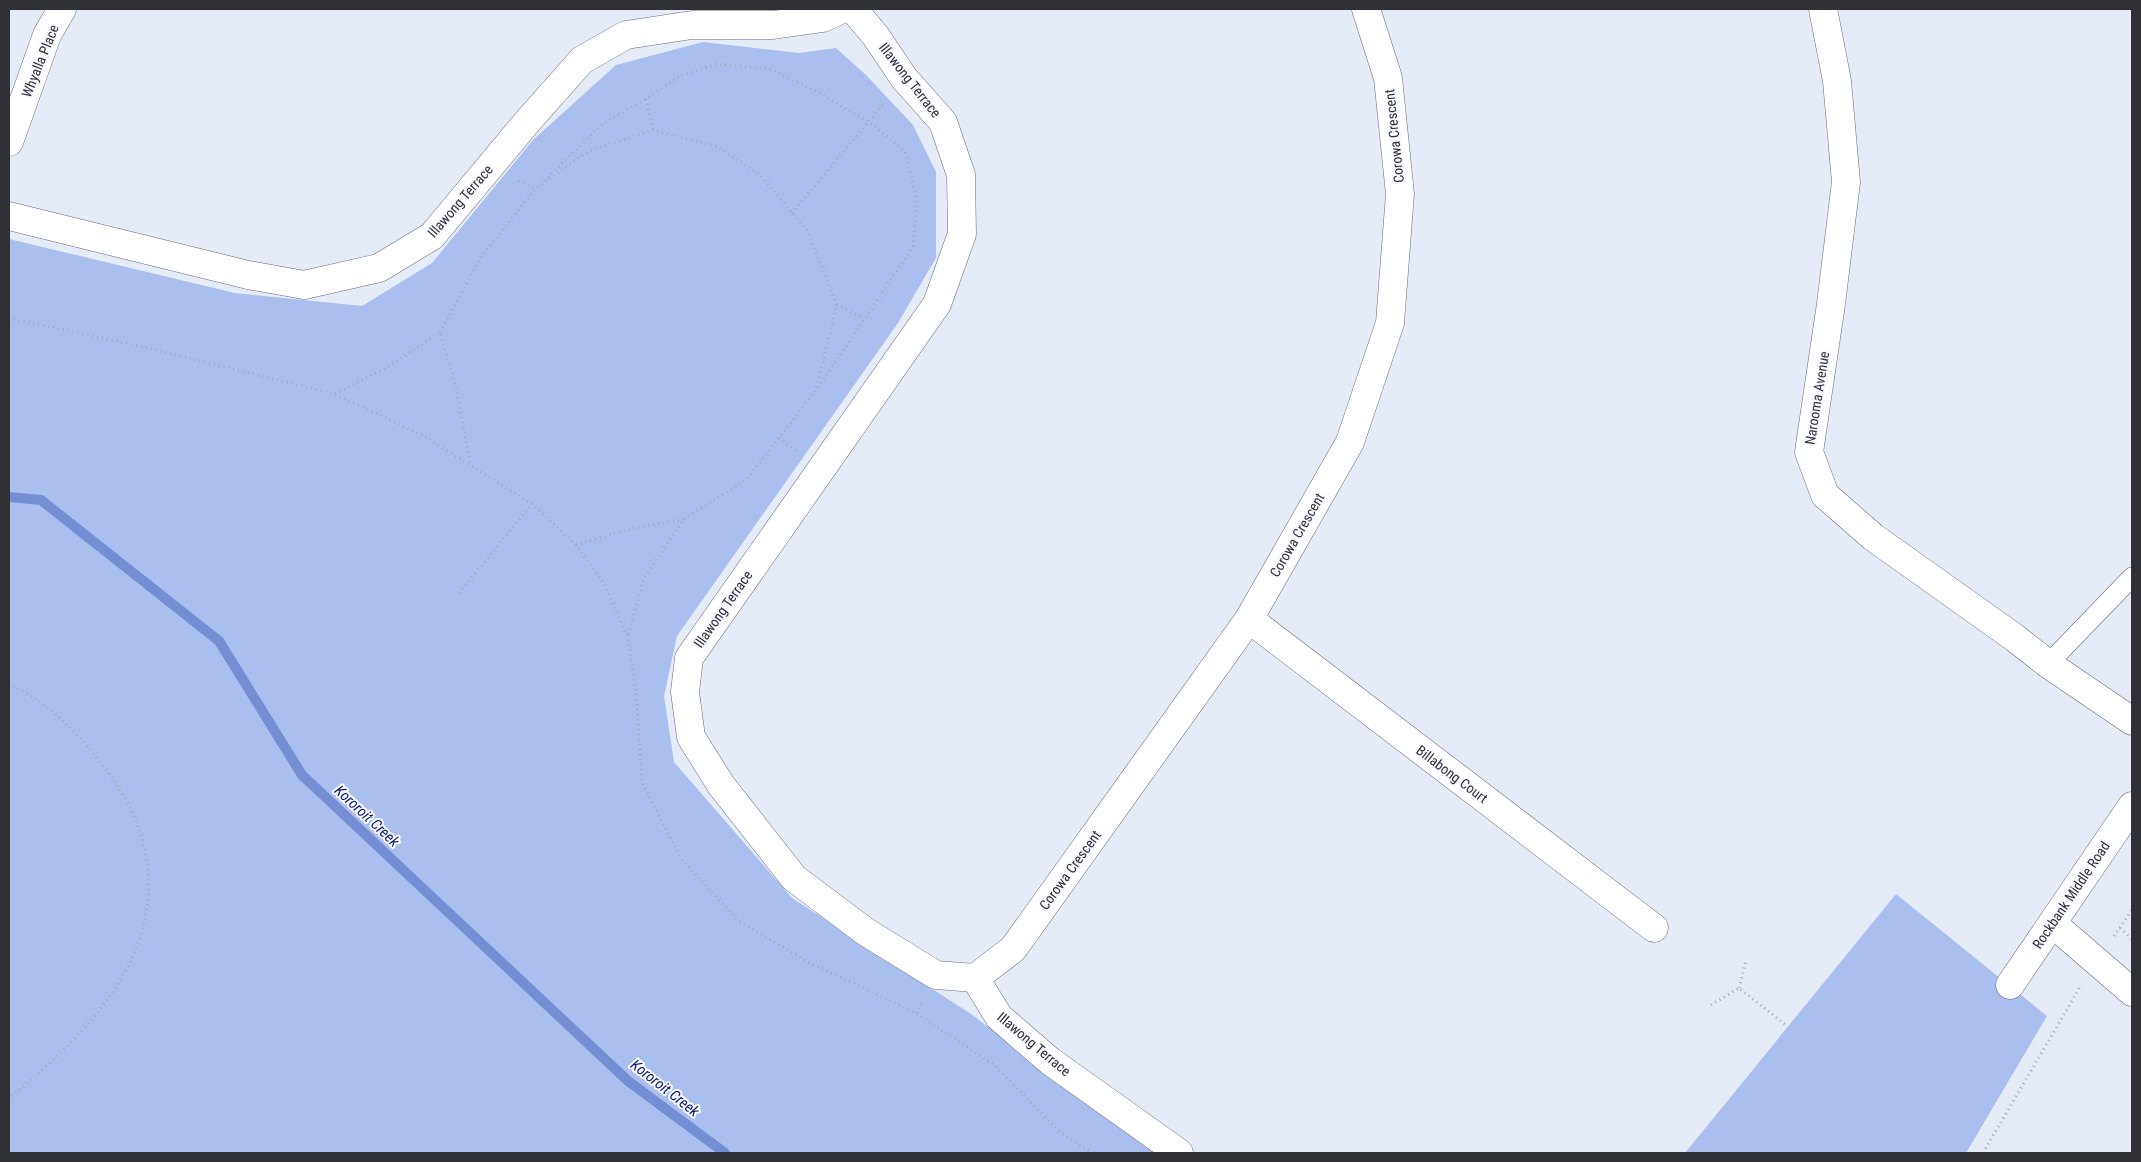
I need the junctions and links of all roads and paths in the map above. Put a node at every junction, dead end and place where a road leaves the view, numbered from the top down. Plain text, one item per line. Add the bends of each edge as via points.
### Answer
1 (62, 9) edge
2 (842, 9) edge
3 (853, 9) edge
4 (1366, 9) edge
5 (1823, 9) edge
6 (904, 78) junction
7 (646, 99) junction
8 (870, 123) junction
9 (653, 130) junction
10 (9, 142) edge
11 (536, 188) junction
12 (792, 212) junction
13 (9, 216) edge
14 (837, 305) junction
15 (9, 318) edge
16 (864, 318) junction
17 (440, 332) junction
18 (816, 390) junction
19 (335, 394) junction
20 (471, 466) junction
21 (532, 504) junction
22 (684, 519) junction
23 (576, 545) junction
24 (2132, 577) edge
25 (459, 593) dead end
26 (1249, 619) junction
27 (628, 637) junction
28 (2048, 664) junction
29 (9, 684) edge
30 (2132, 721) edge
31 (2132, 806) edge
32 (2132, 910) edge
33 (2052, 922) junction
34 (1654, 928) dead end
35 (2120, 928) junction
36 (2132, 939) edge
37 (1746, 961) dead end
38 (2097, 961) junction
39 (974, 978) junction
40 (2010, 985) dead end
41 (1739, 988) junction
42 (2132, 992) edge
43 (1711, 1004) dead end
44 (1786, 1025) dead end
45 (9, 1097) edge
46 (1094, 1153) edge
47 (1179, 1153) edge
48 (1983, 1153) edge

1 - 10 street, Whyalla Place via 48,35
2 - 13 street, Illawong Terrace via 823,18 773,25 692,25 626,35 582,60 432,236 379,268 304,285
3 - 6 street, Illawong Terrace
4 - 26 street, Corowa Crescent via 1388,78 1400,194 1390,323 1350,442
5 - 28 street, Narooma Avenue via 1837,81 1846,182 1809,452 1825,495 1874,536
6 - 8 path
6 - 39 street, Illawong Terrace via 943,122 961,175 962,234 937,304 689,658 685,692 691,737 721,784 794,878 866,932 936,975
7 - 8 path via 680,76 716,64 770,69 818,92
7 - 9 path
7 - 11 path via 602,124
8 - 12 path
8 - 16 path via 905,151 917,200 913,247
9 - 11 path via 589,151
9 - 12 path via 718,147 761,176
11 - 17 path via 482,256
12 - 14 path via 806,230
14 - 16 path
14 - 18 path
15 - 19 path via 153,349
16 - 18 path
17 - 19 path via 390,366
17 - 20 path via 456,388
18 - 22 path via 747,479
19 - 20 path via 424,436
20 - 21 path
21 - 23 path
21 - 25 path
22 - 23 path via 621,531
22 - 27 path via 644,578
23 - 27 path via 604,583
24 - 28 lane
26 - 34 street, Billabong Court
26 - 39 street, Corowa Crescent via 1013,949
27 - 46 path via 636,692 642,782 681,859 739,920 806,961 916,1013 994,1065 1060,1133
28 - 30 street, Narooma Avenue
29 - 45 path via 39,700 64,722 111,775 137,824 146,856 150,890 147,918 136,950 108,1001 44,1070
31 - 33 street, Rockbank Middle Road
32 - 35 path
33 - 38 street
33 - 40 street, Rockbank Middle Road
35 - 36 path
35 - 38 path
37 - 41 path
38 - 42 street
38 - 48 path via 2070,1001
39 - 47 street, Illawong Terrace via 998,1017 1050,1061
41 - 43 path
41 - 44 path

